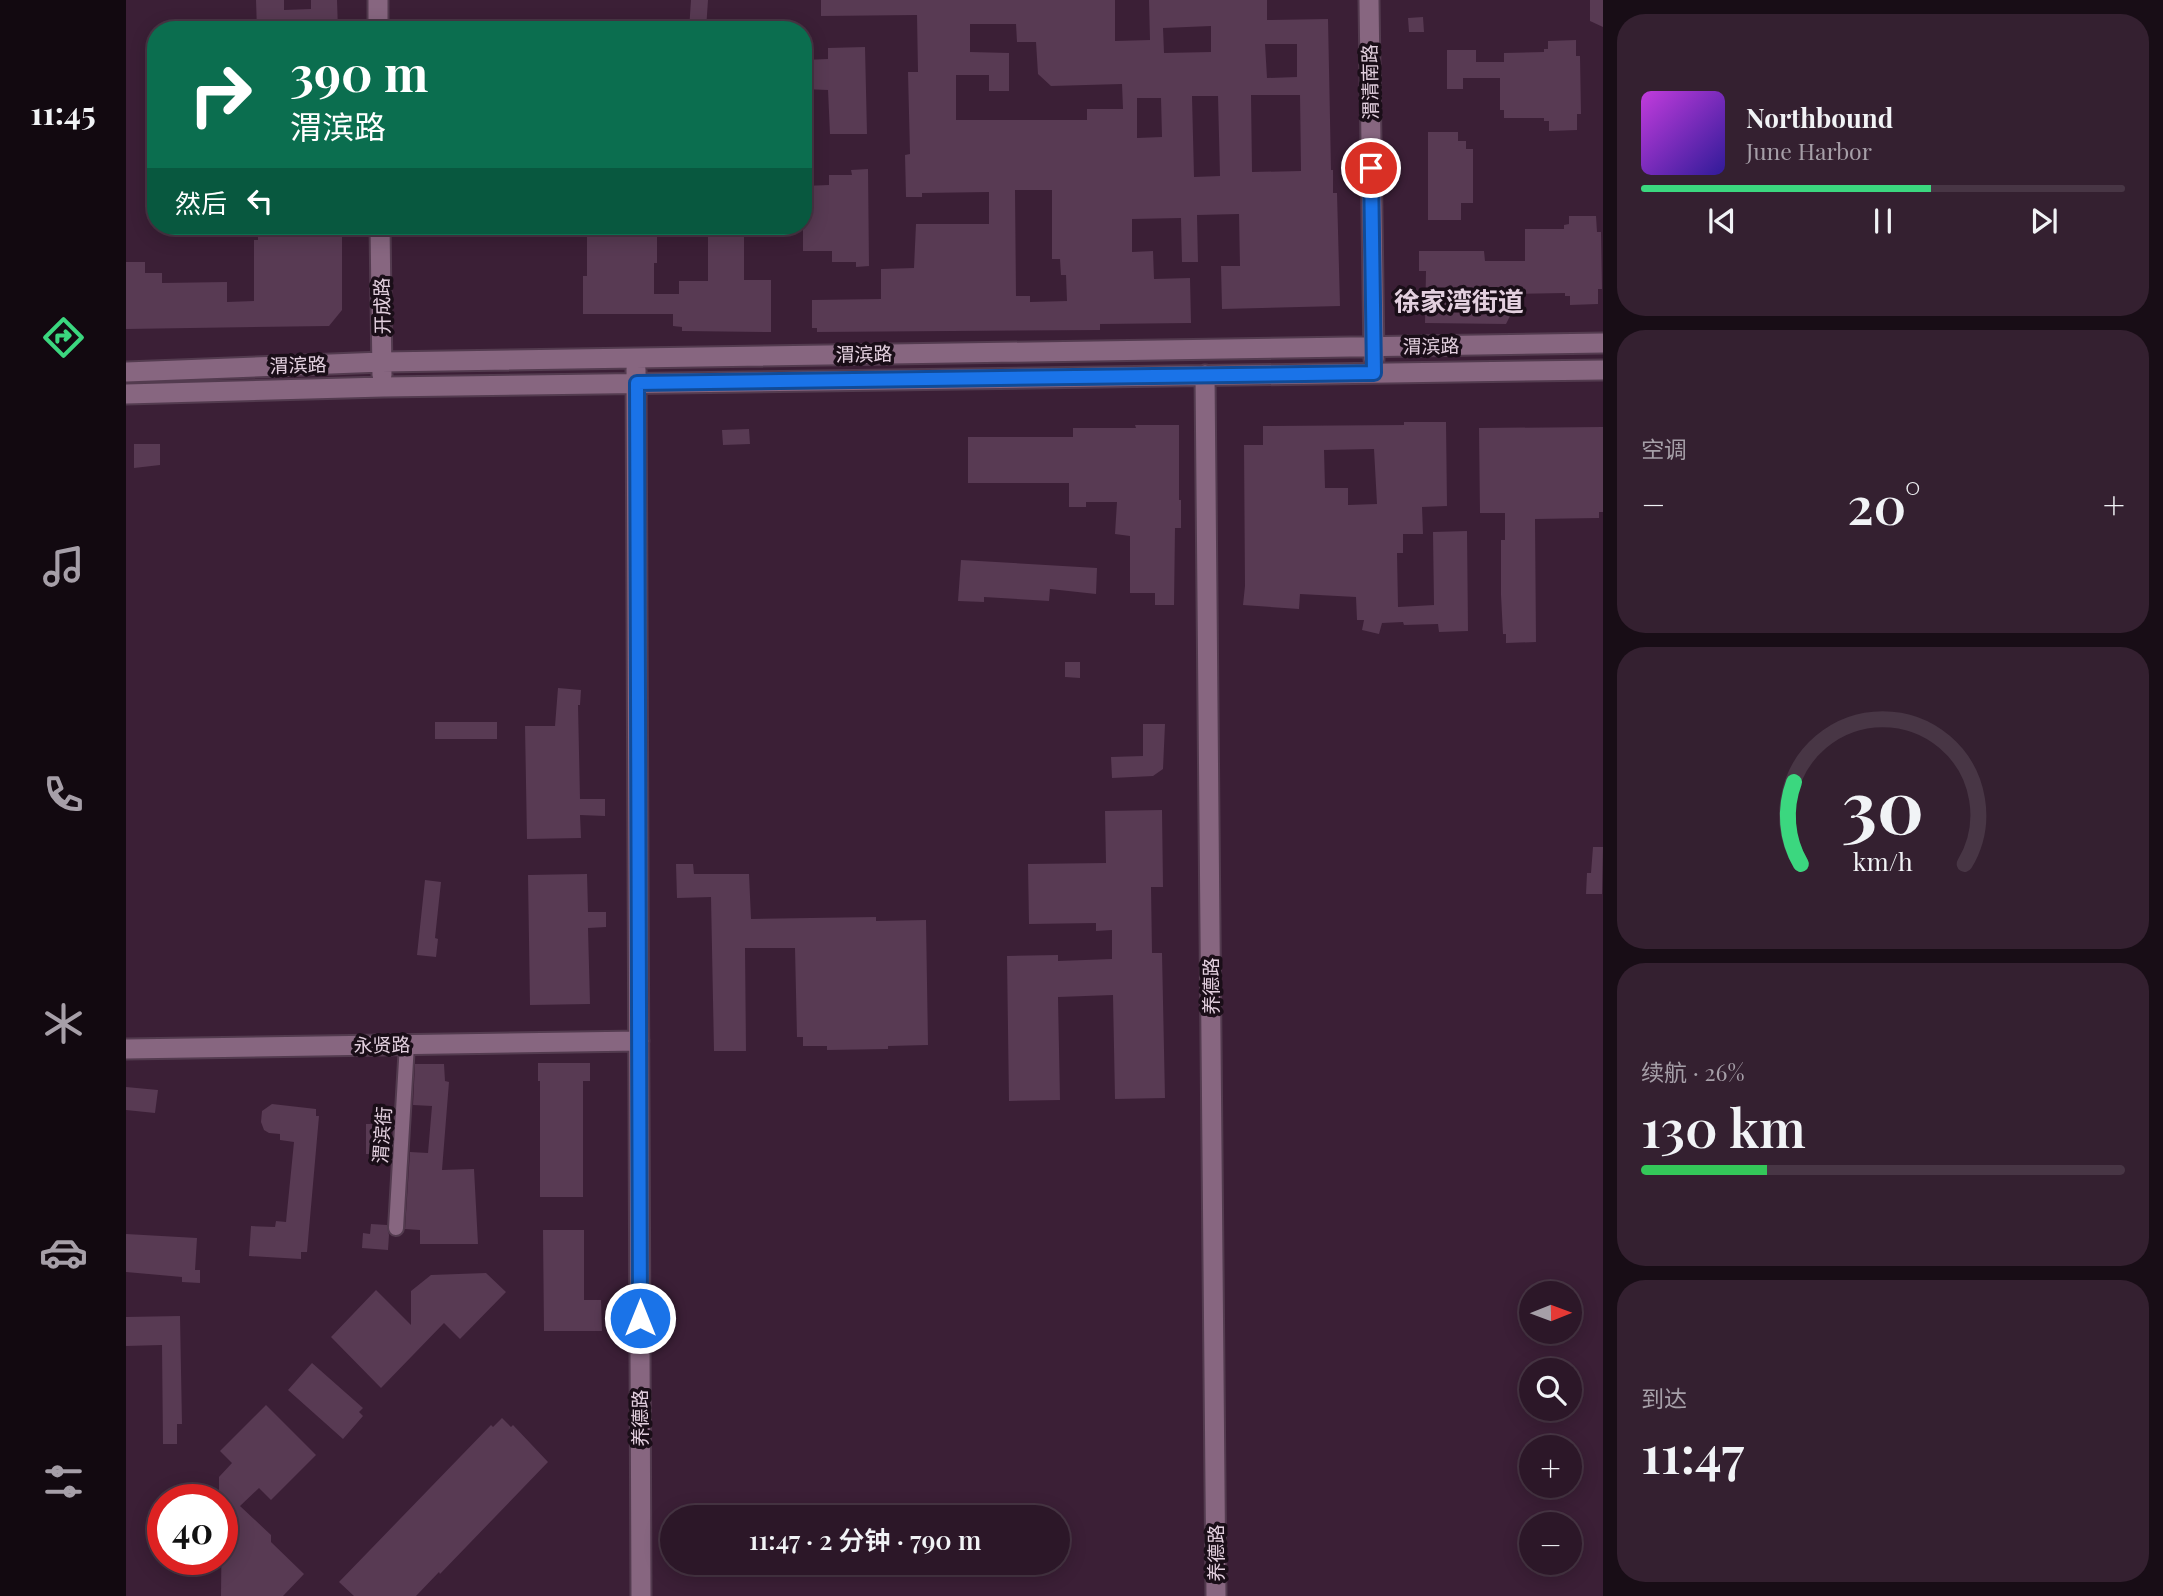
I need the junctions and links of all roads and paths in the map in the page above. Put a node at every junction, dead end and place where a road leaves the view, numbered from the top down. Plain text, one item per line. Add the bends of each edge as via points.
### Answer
1 (377, 0) edge
2 (1369, 0) edge
3 (378, 21) edge
4 (380, 235) edge
5 (1603, 344) edge
6 (1374, 346) junction
7 (636, 358) junction
8 (382, 362) junction
9 (1603, 370) edge
10 (126, 372) edge
11 (1374, 373) junction
12 (1205, 375) junction
13 (637, 383) junction
14 (383, 387) junction
15 (126, 394) edge
16 (639, 1041) junction
17 (407, 1044) junction
18 (126, 1049) edge
19 (396, 1228) dead end
20 (641, 1596) edge
21 (1216, 1596) edge

1 - 3 street
2 - 6 street, 渭清南路
4 - 8 street, 开成路
5 - 6 street, 渭滨路
6 - 7 street, 渭滨路
6 - 11 street, 渭清南路
7 - 8 street, 渭滨路
7 - 13 street, 养德路
8 - 10 street, 渭滨路
8 - 14 street, 开成路
9 - 11 street, 渭滨路
11 - 12 street, 渭滨路
12 - 13 street, 渭滨路
12 - 21 street, 养德路
13 - 14 street, 渭滨路
13 - 16 street, 养德路
14 - 15 street, 渭滨路
16 - 17 street, 永贤路
16 - 20 street, 养德路
17 - 18 street, 永贤路
17 - 19 street, 渭滨街

